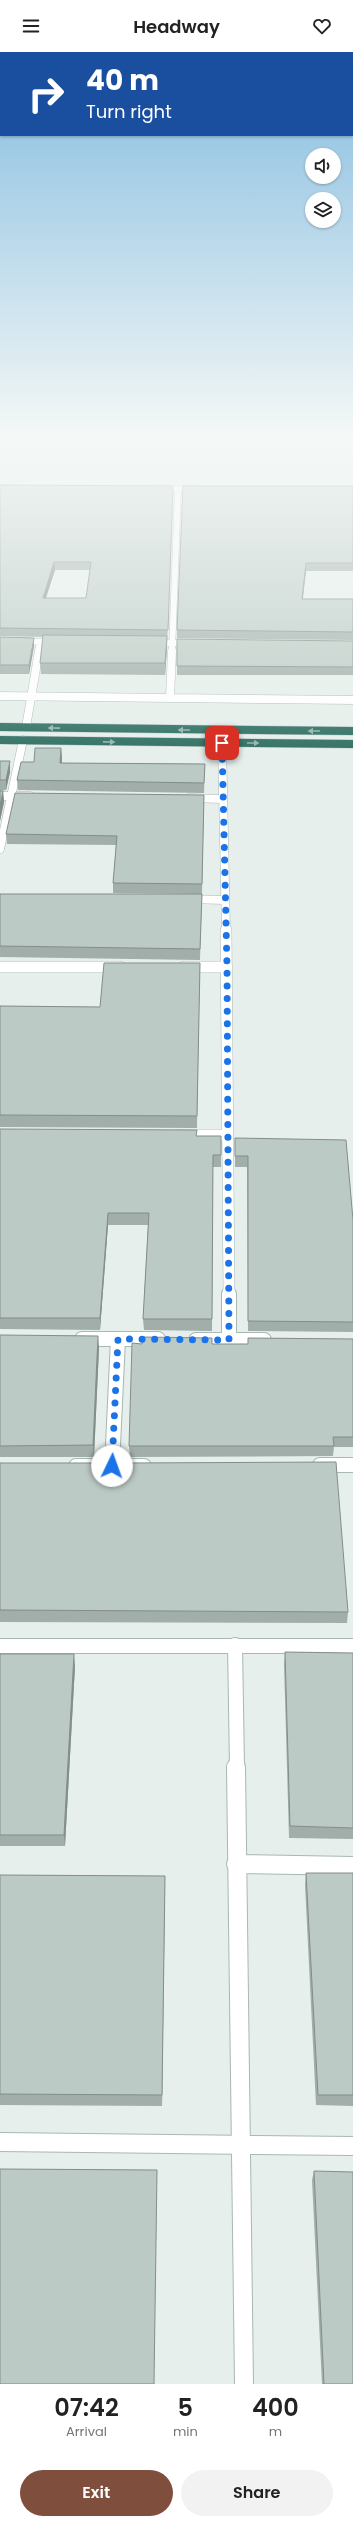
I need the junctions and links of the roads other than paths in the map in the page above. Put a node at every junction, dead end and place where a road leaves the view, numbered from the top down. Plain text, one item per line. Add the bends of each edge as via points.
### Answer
1 (175, 546) edge
2 (0, 641) edge
3 (40, 642) junction
4 (63, 642) edge
5 (140, 643) edge
6 (171, 643) junction
7 (203, 643) edge
8 (0, 696) edge
9 (32, 696) junction
10 (170, 698) junction
11 (353, 700) edge
12 (0, 727) edge
13 (26, 727) junction
14 (353, 731) edge
15 (0, 740) edge
16 (23, 740) junction
17 (222, 743) junction
18 (353, 744) edge
19 (0, 796) edge
20 (11, 796) junction
21 (43, 796) edge
22 (176, 798) edge
23 (223, 799) junction
24 (0, 849) edge
25 (178, 899) edge
26 (224, 900) junction
27 (0, 967) edge
28 (133, 967) edge
29 (172, 967) edge
30 (227, 967) junction
31 (164, 1135) edge
32 (227, 1135) junction
33 (71, 1339) edge
34 (118, 1339) junction
35 (229, 1340) junction
36 (276, 1340) edge
37 (306, 1465) edge
38 (353, 1465) edge
39 (60, 1466) edge
40 (112, 1466) junction
41 (159, 1466) edge
42 (235, 1645) junction
43 (0, 1646) edge
44 (353, 1646) edge
45 (236, 1864) junction
46 (353, 1866) edge
47 (0, 2142) edge
48 (242, 2144) junction
49 (353, 2146) edge
50 (244, 2384) edge

1 - 6 street
2 - 3 street
3 - 4 street
3 - 9 street
5 - 6 street
6 - 7 street
6 - 10 street
8 - 9 street
9 - 10 street
9 - 13 street
10 - 11 street
12 - 13 highway
14 -> 13 highway
15 - 16 highway
16 -> 17 highway
16 - 20 street
17 -> 18 highway
17 - 23 street
19 - 20 street
20 - 21 street
20 - 24 street
22 - 23 street
23 - 26 street
25 - 26 street
26 - 30 street
27 - 28 street
29 - 30 street
30 - 32 street
31 - 32 street
32 - 35 street
33 - 34 street
34 - 35 street
34 - 40 street
35 - 36 street
37 - 38 street
39 - 40 street
40 - 41 street
42 - 43 street
42 - 44 street
42 - 45 street
45 - 46 street
45 - 48 street
47 - 48 street
48 - 49 street
48 - 50 street

